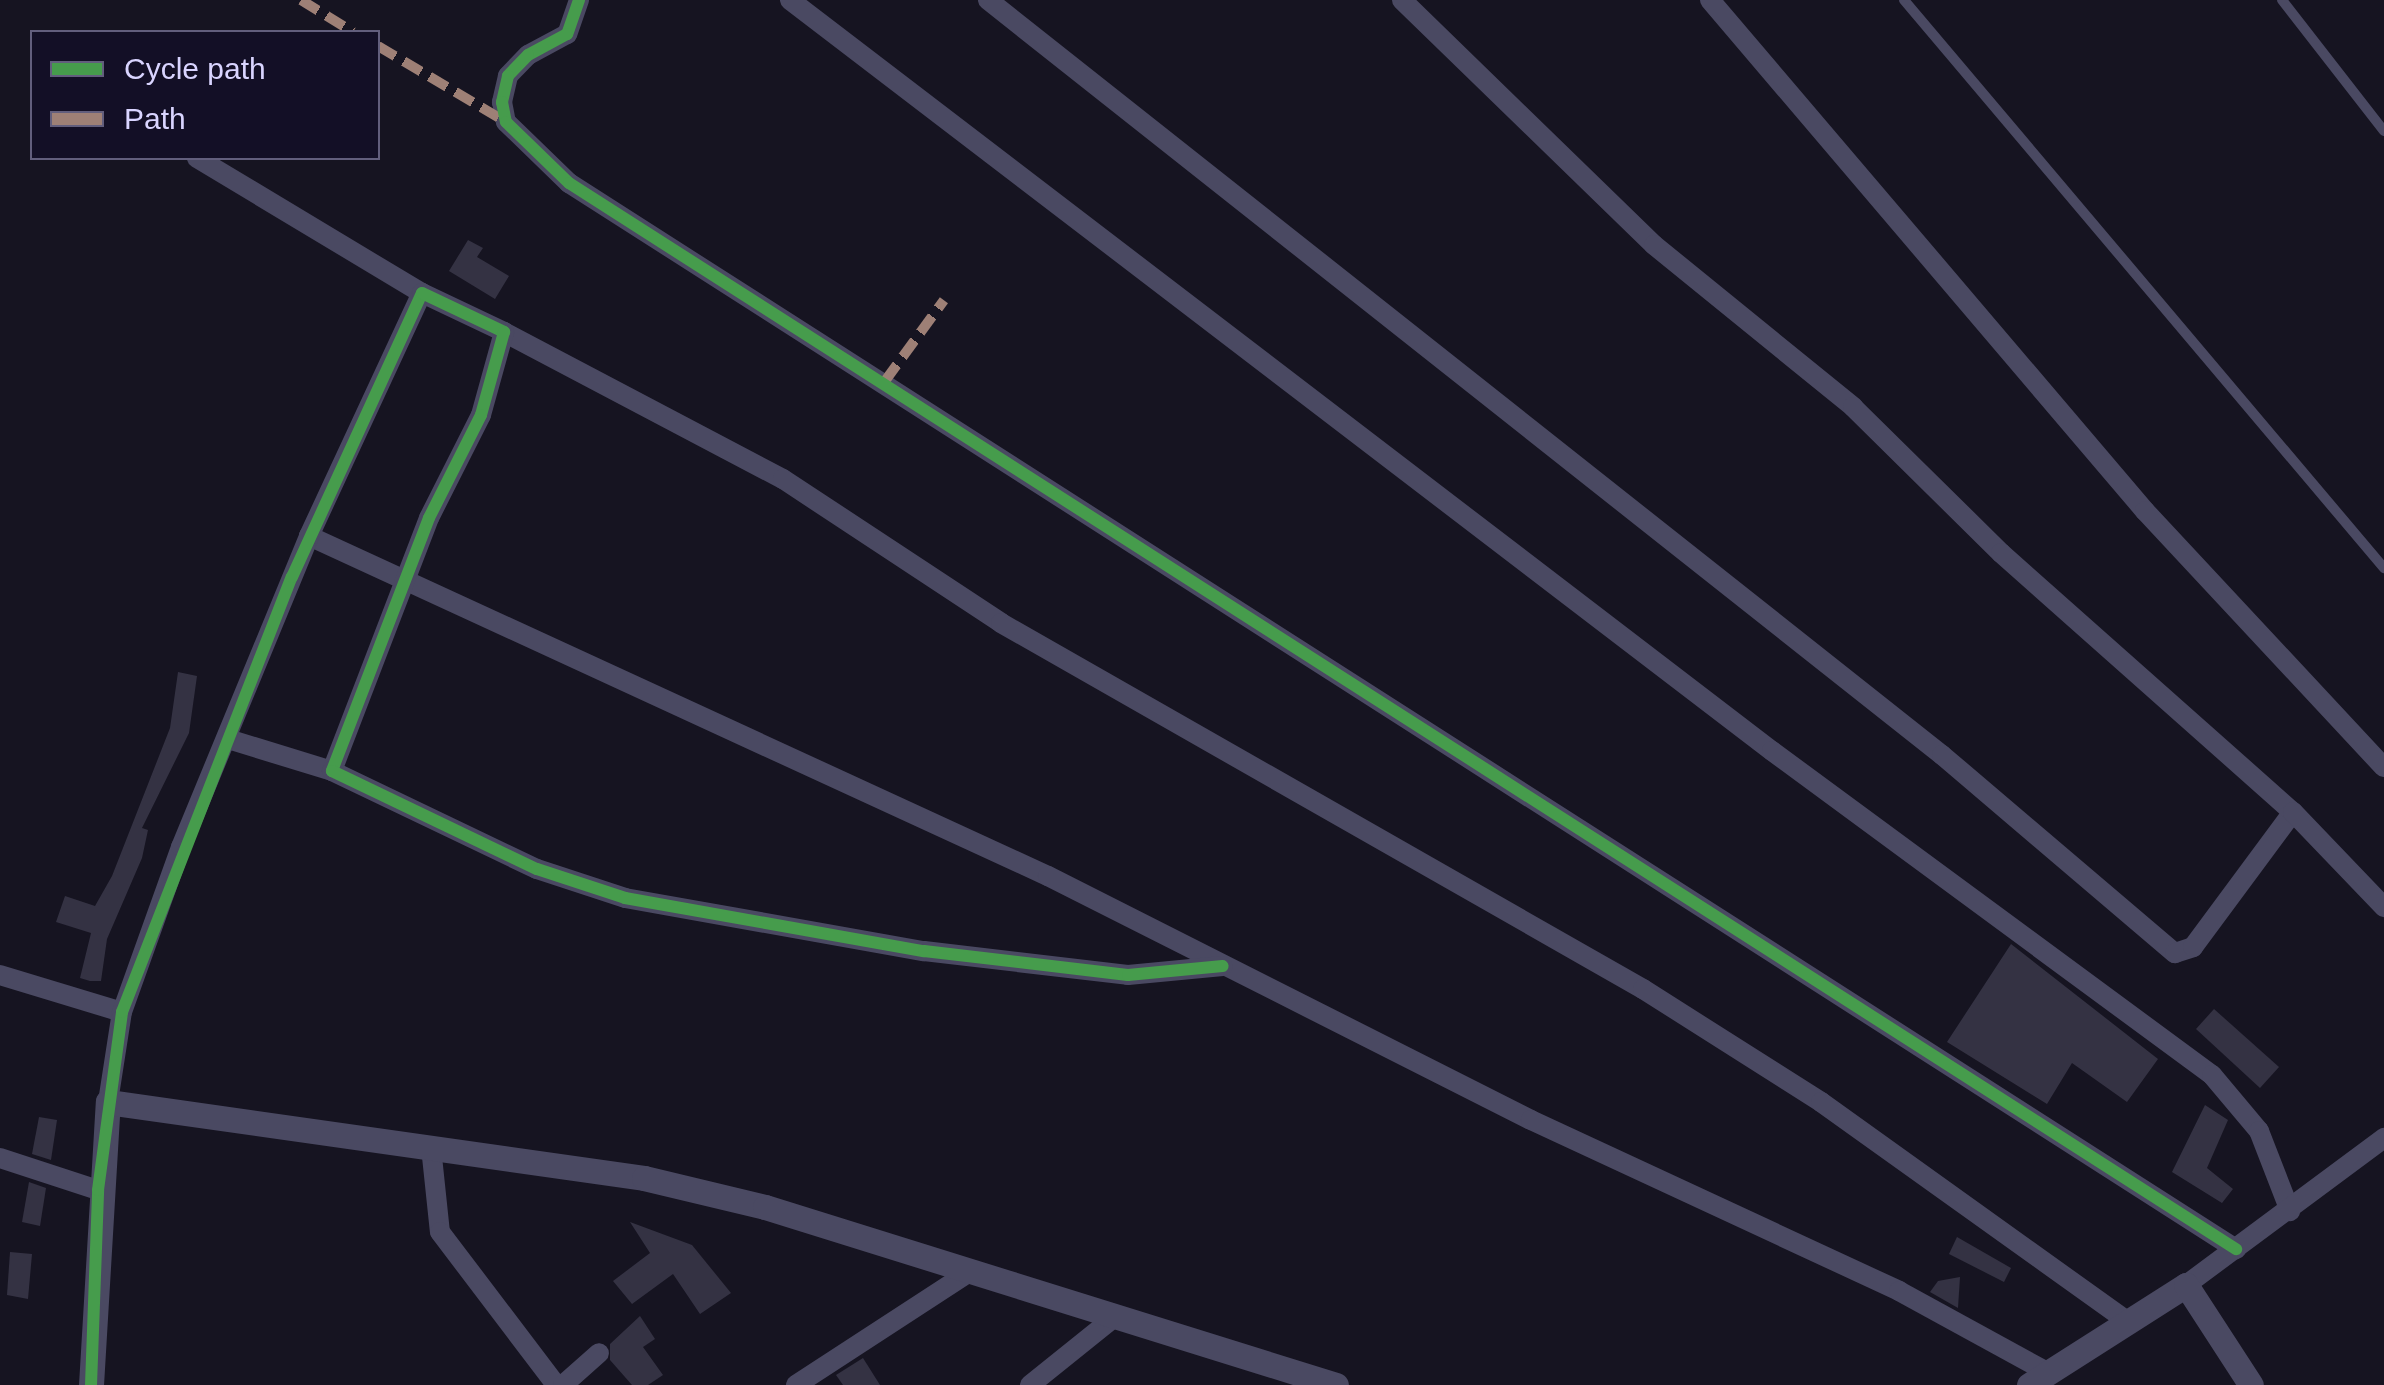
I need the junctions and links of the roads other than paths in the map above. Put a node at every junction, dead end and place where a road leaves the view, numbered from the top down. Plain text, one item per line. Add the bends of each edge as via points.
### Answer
1 (579, 0) edge
2 (790, 0) edge
3 (988, 0) edge
4 (1402, 0) edge
5 (1710, 0) edge
6 (1904, 0) edge
7 (2282, 0) edge
8 (2384, 131) edge
9 (200, 160) edge
10 (422, 293) junction
11 (504, 332) junction
12 (310, 536) junction
13 (2384, 568) edge
14 (411, 581) junction
15 (228, 739) junction
16 (2384, 767) edge
17 (332, 770) junction
18 (2293, 812) junction
19 (2384, 908) edge
20 (1224, 966) junction
21 (0, 975) edge
22 (122, 1012) junction
23 (108, 1102) junction
24 (2384, 1138) edge
25 (431, 1147) junction
26 (0, 1158) edge
27 (98, 1190) junction
28 (2290, 1211) junction
29 (2236, 1250) junction
30 (968, 1273) junction
31 (2186, 1285) junction
32 (1112, 1320) junction
33 (2130, 1323) junction
34 (599, 1353) dead end
35 (2039, 1379) edge
36 (91, 1385) edge
37 (560, 1385) edge
38 (796, 1385) edge
39 (1030, 1385) edge
40 (1336, 1385) edge
41 (2252, 1385) edge

1 - 29 street via 566,34 528,55 508,76 502,102 506,122 570,183
2 - 28 street via 1772,752 2212,1075 2259,1131
3 - 18 street via 1942,755 2175,953 2192,948
4 - 18 street via 1654,245 1853,407 2002,554
5 - 16 street via 2145,511
6 - 13 lane
7 - 8 lane
9 - 10 street
10 - 11 street
10 - 12 street
11 - 14 street via 481,415 429,518
11 - 33 street via 782,479 1001,623 1643,989 1821,1102
12 - 14 street
12 - 15 street
14 - 17 street
14 - 20 street
15 - 17 street
15 - 22 street
17 - 20 street via 537,870 625,898 890,945 1128,974
18 - 19 street
20 - 35 street via 1899,1291
21 - 22 street
22 - 23 street
23 - 25 street
23 - 27 street
24 - 28 street
25 - 30 street via 644,1178
25 - 37 street via 440,1232
26 - 27 street
27 - 36 street
28 - 29 street
29 - 31 street
30 - 32 street
30 - 38 street
31 - 33 street
31 - 41 street
32 - 39 street
32 - 40 street
33 - 35 street
34 - 37 street

